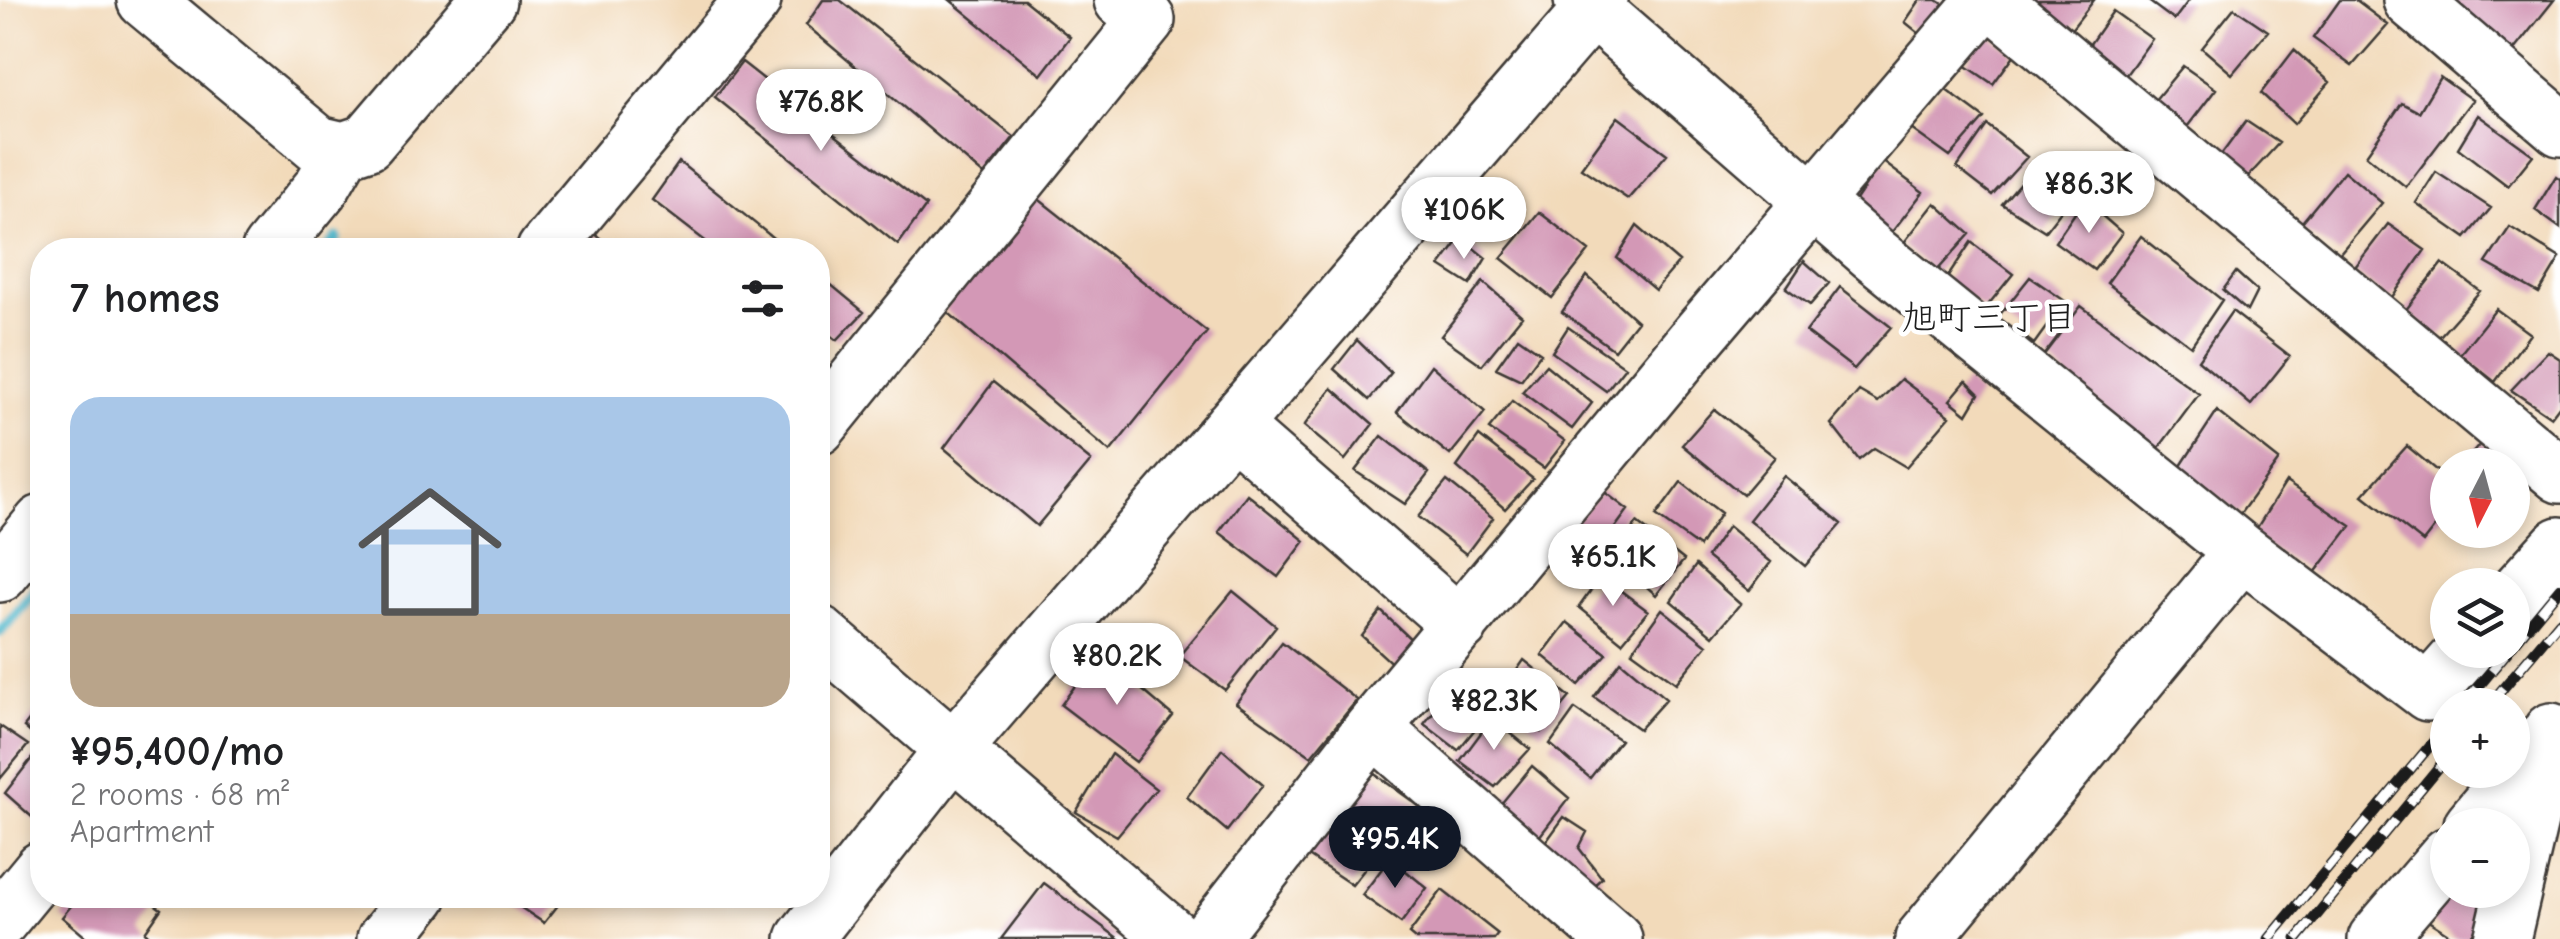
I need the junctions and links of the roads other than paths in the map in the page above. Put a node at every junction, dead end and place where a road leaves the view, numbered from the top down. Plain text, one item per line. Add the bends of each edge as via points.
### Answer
1 (145, 0) edge
2 (488, 0) edge
3 (752, 0) edge
4 (1122, 0) edge
5 (1989, 0) edge
6 (2411, 0) edge
7 (1592, 3) edge
8 (2560, 128) edge
9 (343, 150) junction
10 (1817, 201) junction
11 (280, 238) edge
12 (555, 238) edge
13 (830, 412) edge
14 (1232, 426) junction
15 (2560, 475) edge
16 (30, 538) edge
17 (2560, 544) edge
18 (2242, 552) junction
19 (0, 574) edge
20 (2530, 578) edge
21 (1460, 625) junction
22 (830, 644) edge
23 (2450, 668) edge
24 (2555, 724) edge
25 (1373, 728) junction
26 (951, 752) junction
27 (2486, 808) edge
28 (2430, 876) edge
29 (30, 884) edge
30 (830, 906) edge
31 (410, 908) edge
32 (828, 908) edge
33 (0, 920) edge
34 (385, 939) edge
35 (804, 939) edge
36 (1175, 939) edge
37 (1208, 939) edge
38 (1614, 939) edge
39 (1924, 939) edge
40 (2376, 939) edge
41 (2502, 939) edge

1 - 9 street via 318,144
2 - 9 street via 367,142
3 - 12 street
4 - 13 street via 1147,20
5 - 10 street
5 - 15 street
6 - 8 street
7 - 10 street
7 - 14 street
9 - 11 street
10 - 18 street
10 - 21 street
14 - 21 street
14 - 26 street
16 - 19 street
17 - 20 street
18 - 23 street via 2428,693
18 - 39 street
21 - 25 street
22 - 26 street
24 - 27 street
24 - 41 street
25 - 37 street
25 - 38 street
26 - 30 street
26 - 36 street
28 - 40 street
29 - 33 street
31 - 34 street
32 - 35 street

